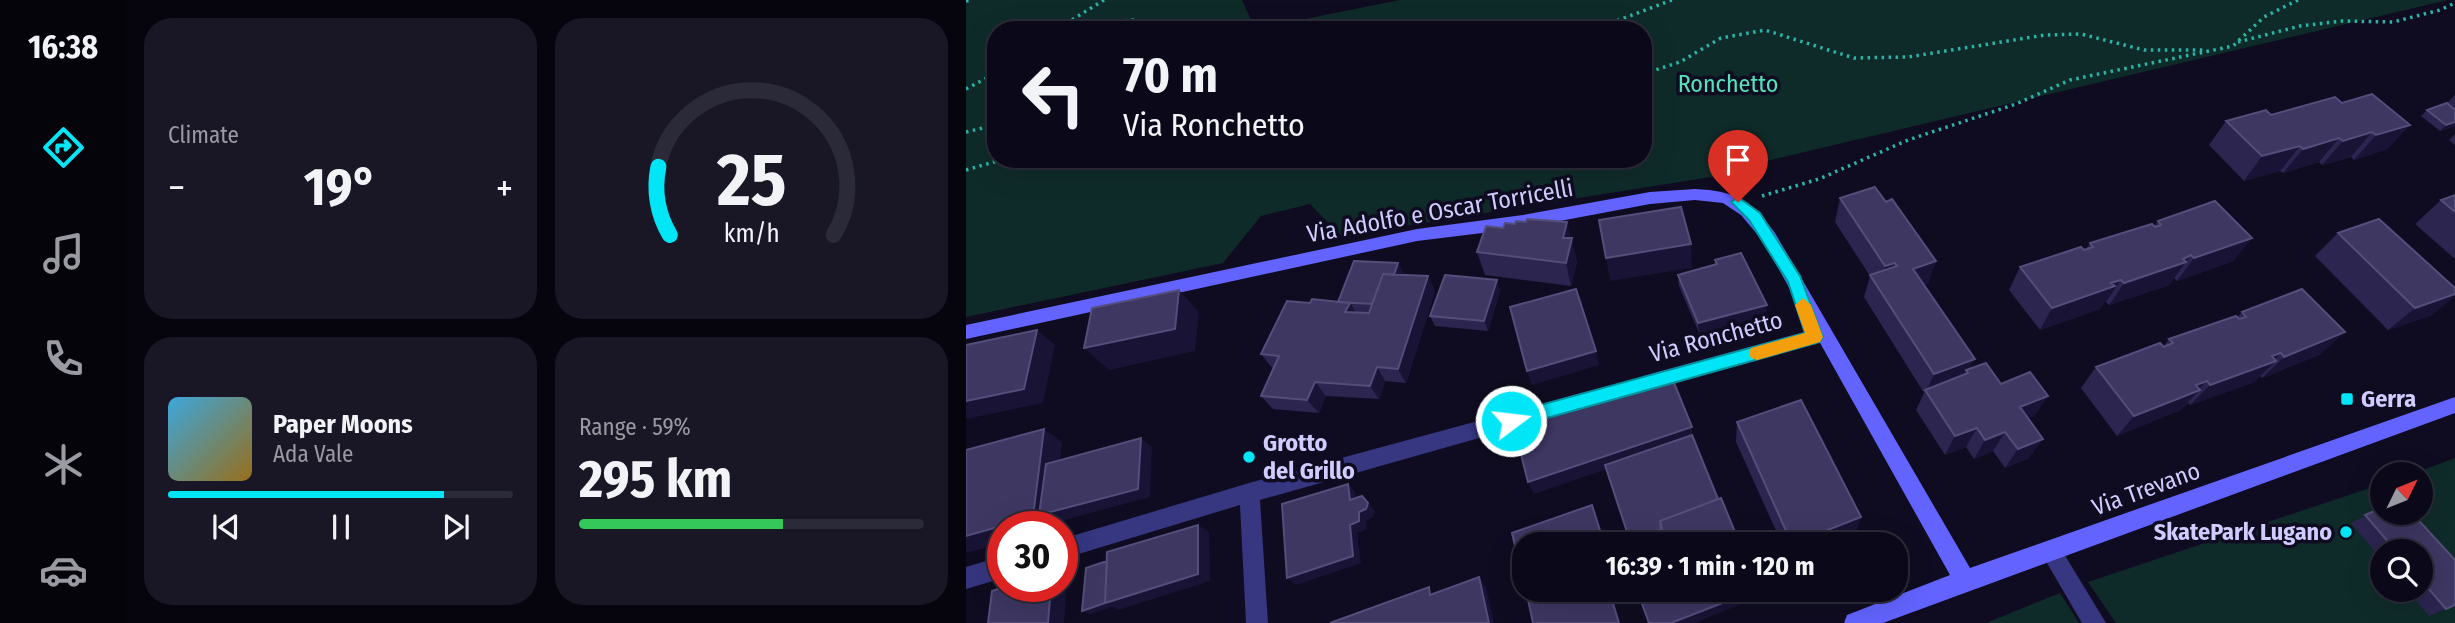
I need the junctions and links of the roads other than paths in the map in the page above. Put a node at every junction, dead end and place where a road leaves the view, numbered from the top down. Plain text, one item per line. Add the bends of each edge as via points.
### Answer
1 (1795, 281) junction
2 (966, 332) edge
3 (1638, 386) edge
4 (1611, 393) edge
5 (2455, 405) edge
6 (1249, 493) junction
7 (1078, 544) edge
8 (2050, 551) junction
9 (987, 572) edge
10 (966, 578) edge
11 (1965, 580) junction
12 (1257, 623) edge
13 (1855, 623) edge
14 (2095, 623) edge

1 - 2 main road, Via Adolfo e Oscar Torricelli via 1754,216 1738,202 1691,195 1420,235
1 - 3 street, Via Ronchetto via 1815,337
1 - 11 main road
4 - 6 street
5 - 8 main road, Via Trevano
6 - 7 street
6 - 12 street
8 - 11 main road, Via Trevano
8 - 14 street
9 - 10 street
11 - 13 main road, Via Trevano

